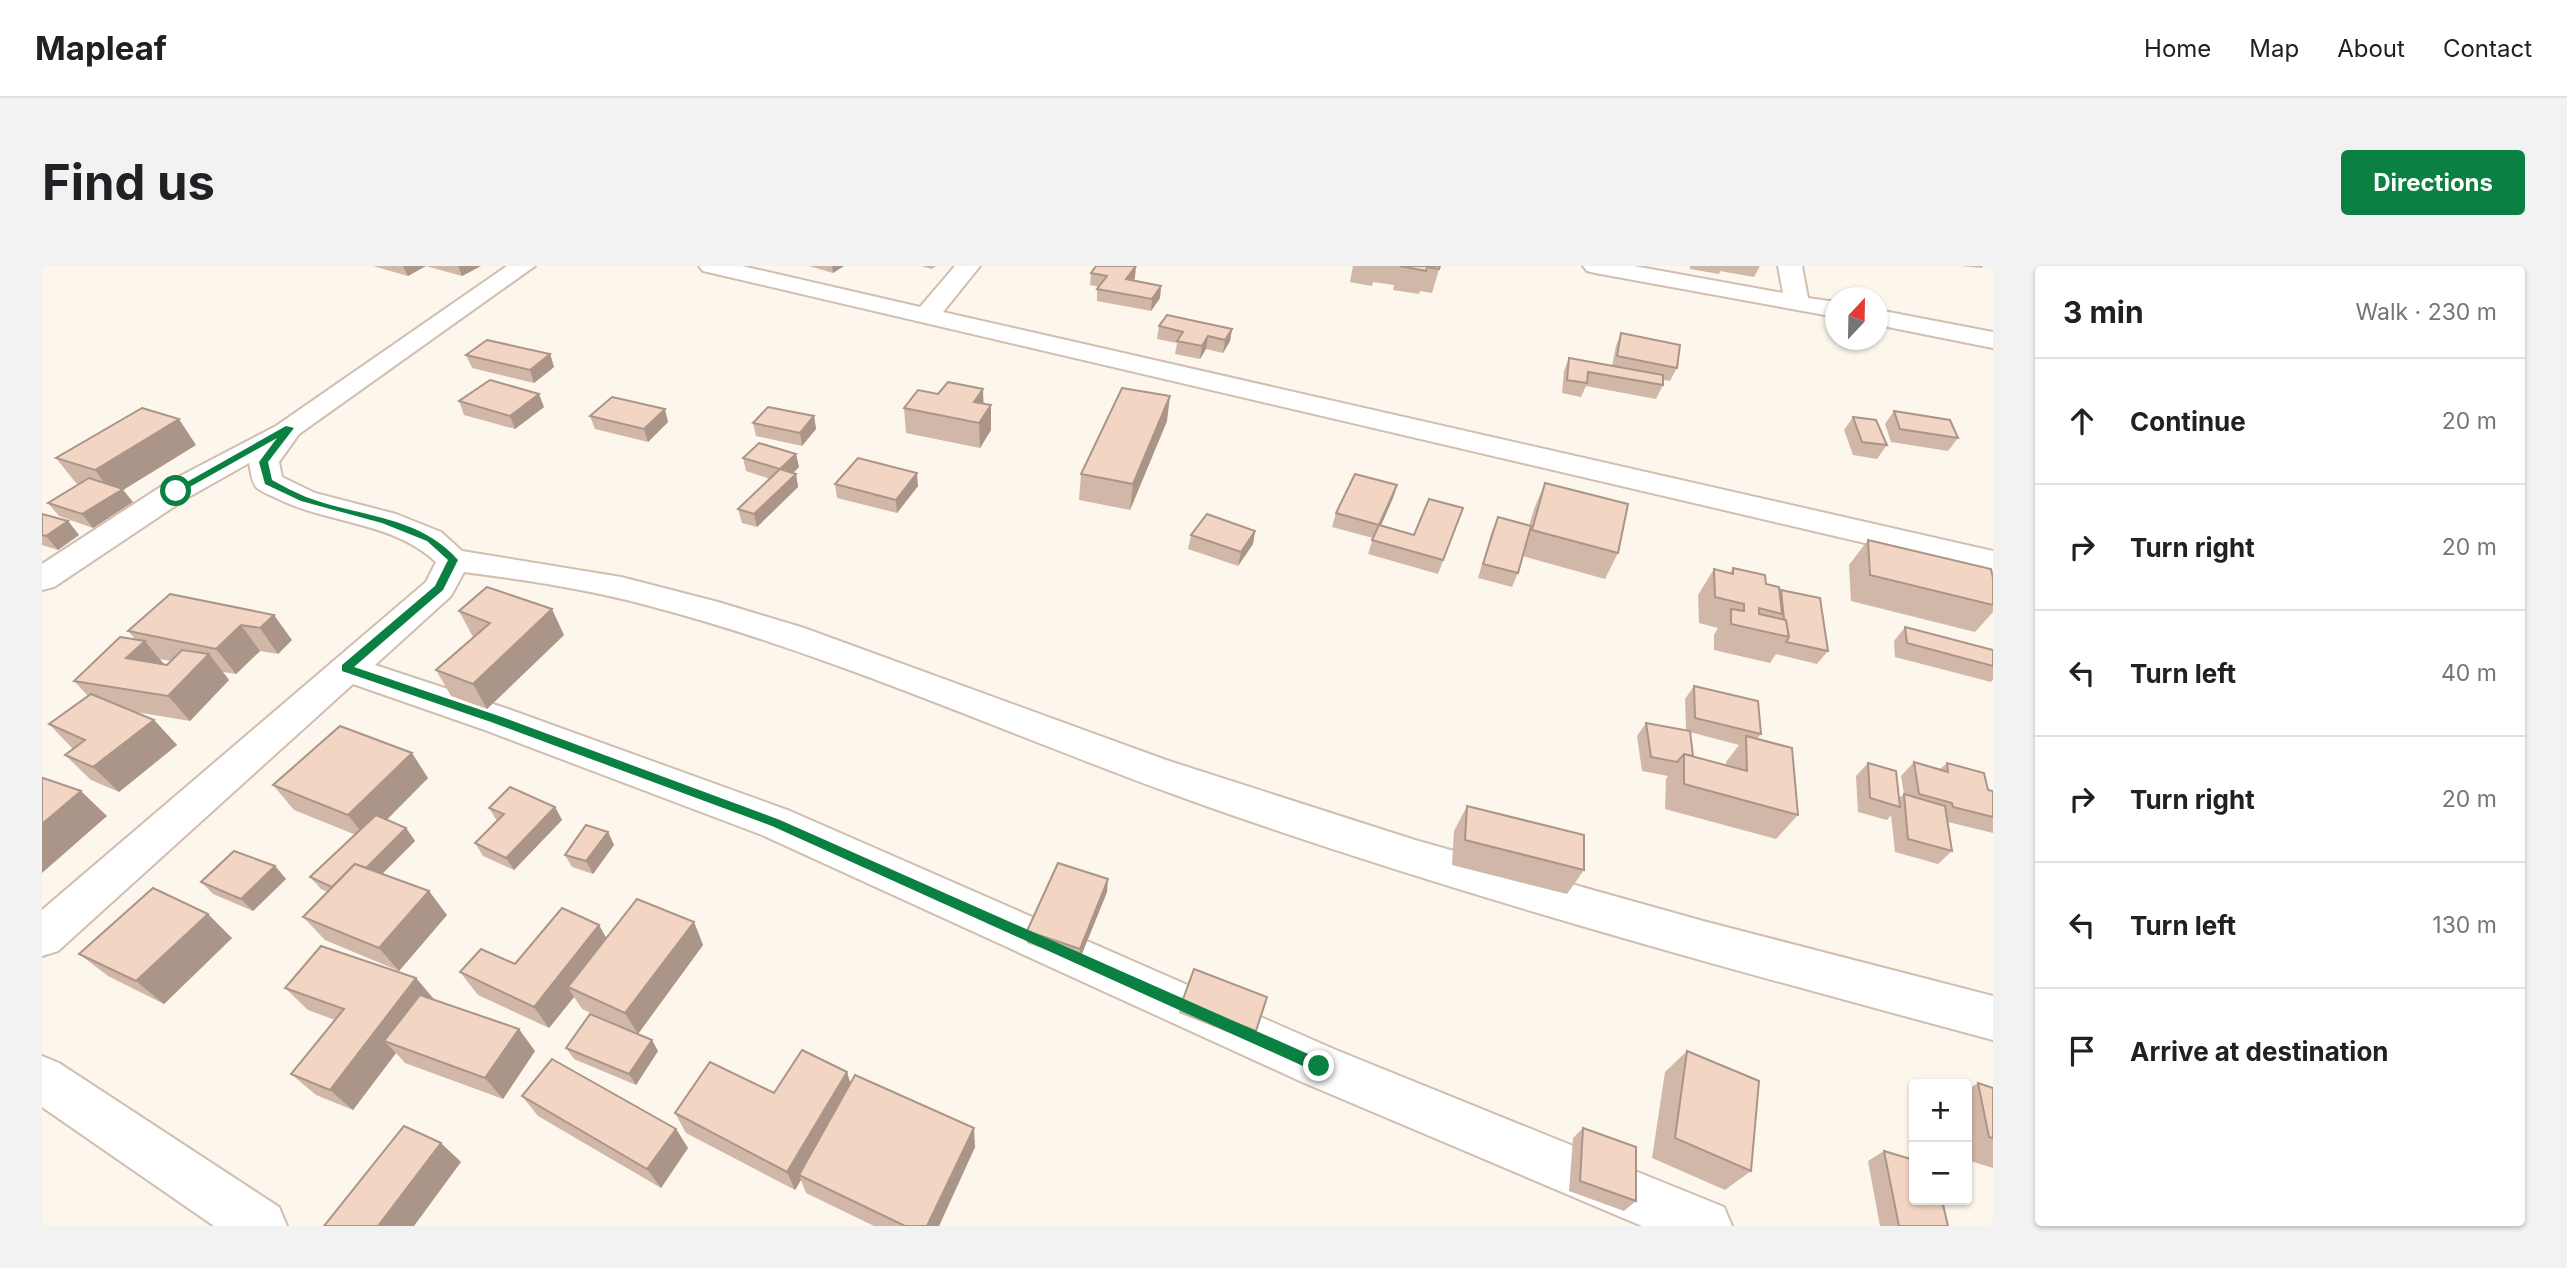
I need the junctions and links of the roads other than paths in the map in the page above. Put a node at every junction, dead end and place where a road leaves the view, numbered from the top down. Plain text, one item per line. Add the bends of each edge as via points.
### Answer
1 (523, 266) edge
2 (711, 266) edge
3 (968, 266) edge
4 (1595, 266) edge
5 (1790, 266) edge
6 (1797, 302) junction
7 (1825, 308) edge
8 (925, 317) junction
9 (1888, 320) edge
10 (1993, 340) edge
11 (289, 428) junction
12 (453, 560) junction
13 (1993, 562) edge
14 (42, 579) edge
15 (345, 668) junction
16 (42, 937) edge
17 (1993, 1018) edge
18 (42, 1079) edge
19 (260, 1226) edge
20 (1705, 1226) edge

1 - 11 street
2 - 8 street
3 - 8 street
4 - 6 street
5 - 6 street
6 - 7 street
8 - 13 street
9 - 10 street
11 - 12 street via 264,462 268,482 304,499 385,521 430,539
11 - 14 street via 176,491
12 - 15 street via 439,588
12 - 17 street via 523,569 658,597 782,634 1222,795 1407,854 1800,968
15 - 16 street
15 - 20 street via 776,823 1319,1066
18 - 19 street

